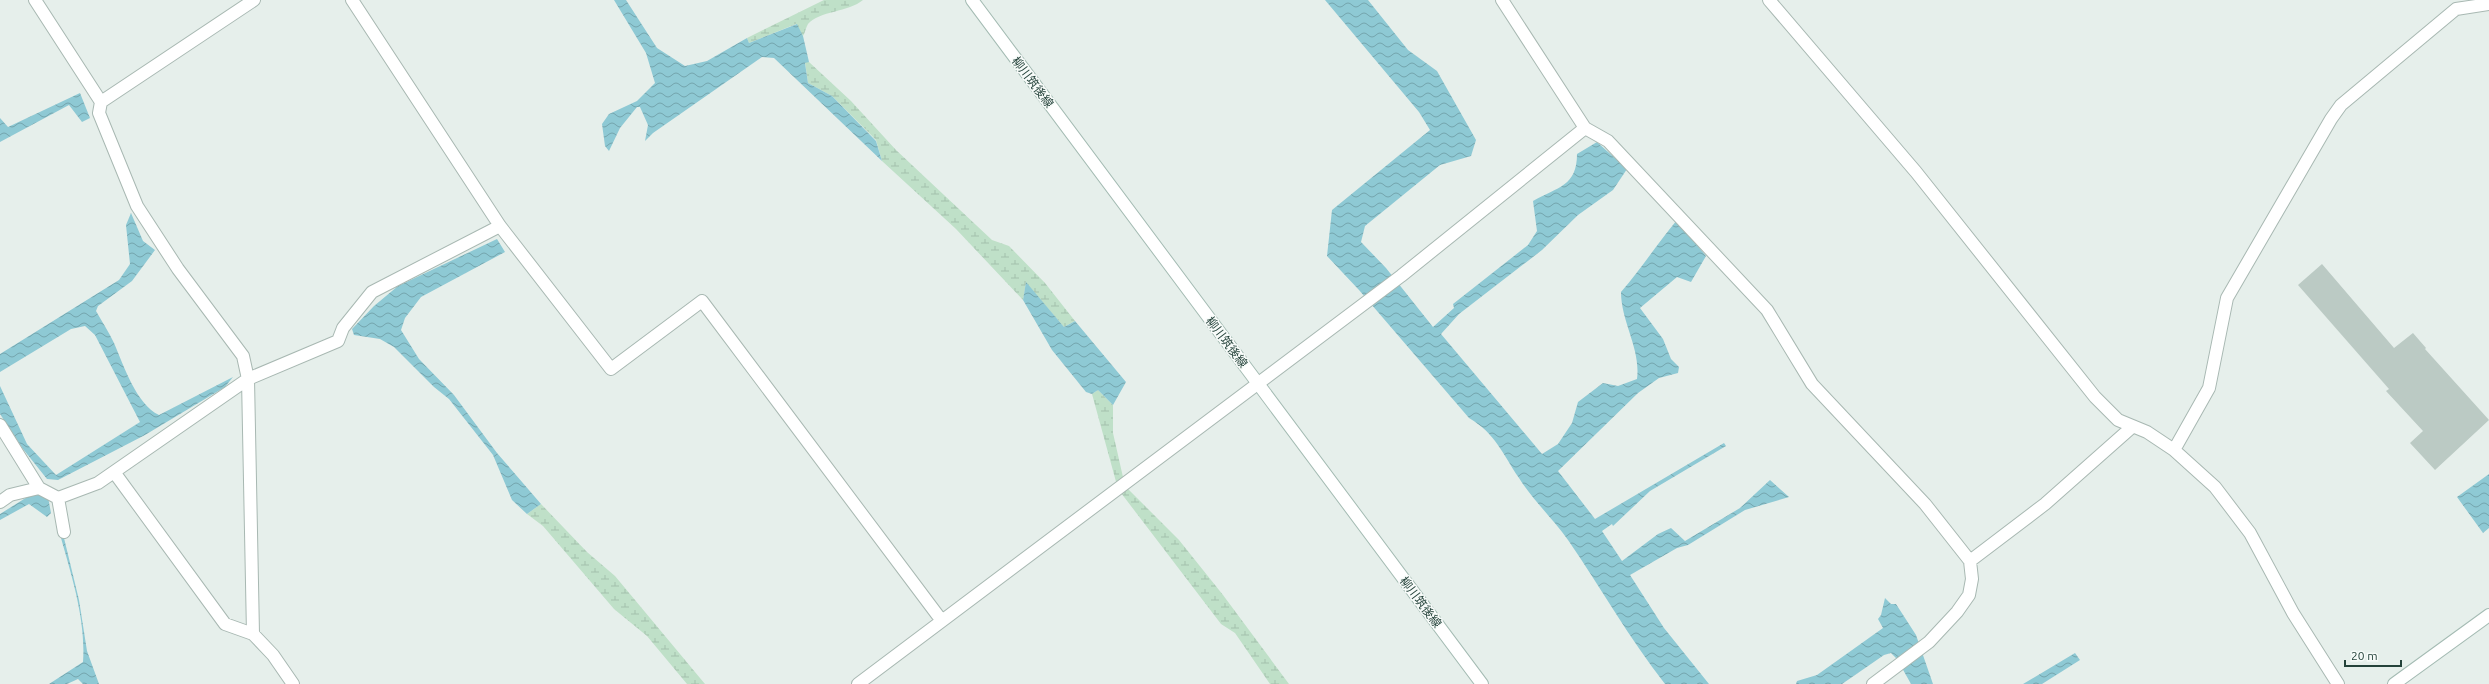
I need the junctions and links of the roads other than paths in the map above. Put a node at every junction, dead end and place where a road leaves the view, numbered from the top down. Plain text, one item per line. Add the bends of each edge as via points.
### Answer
1 (35, 0) edge
2 (254, 0) edge
3 (352, 0) edge
4 (972, 0) edge
5 (1502, 0) edge
6 (1769, 0) edge
7 (2489, 4) edge
8 (101, 102) junction
9 (1585, 128) junction
10 (500, 226) junction
11 (248, 379) junction
12 (1259, 384) junction
13 (0, 425) edge
14 (2132, 427) junction
15 (2172, 448) junction
16 (114, 472) junction
17 (39, 488) junction
18 (58, 498) junction
19 (0, 502) edge
20 (64, 532) dead end
21 (1970, 561) junction
22 (2489, 615) edge
23 (942, 621) junction
24 (253, 634) junction
25 (293, 684) edge
26 (858, 684) edge
27 (1482, 684) edge
28 (1873, 684) edge
29 (2338, 684) edge
30 (2394, 684) edge

1 - 8 street
2 - 8 street
3 - 10 street
4 - 12 street, 柳川筑後線
5 - 9 street
6 - 14 street via 1916,172 2095,397 2118,420
7 - 15 street via 2456,9 2341,105 2331,119 2227,298 2209,388
8 - 11 street via 100,113 137,206 178,269 243,356
9 - 12 street via 1401,276
9 - 21 street via 1608,141 1767,310 1812,384 1925,504
10 - 11 street via 372,292 343,328 338,341
10 - 23 street via 611,369 702,301
11 - 16 street
11 - 24 street
12 - 23 street
12 - 27 street, 柳川筑後線
13 - 17 street
14 - 15 street via 2147,432
14 - 21 street via 2045,504
15 - 29 street via 2215,487 2250,532 2293,613
16 - 18 street via 98,483
16 - 24 street via 225,624
17 - 18 street
17 - 19 street via 10,495
18 - 20 street
21 - 28 street via 1972,579 1969,595 1957,612 1930,642
22 - 30 street
23 - 26 street
24 - 25 street via 273,655

